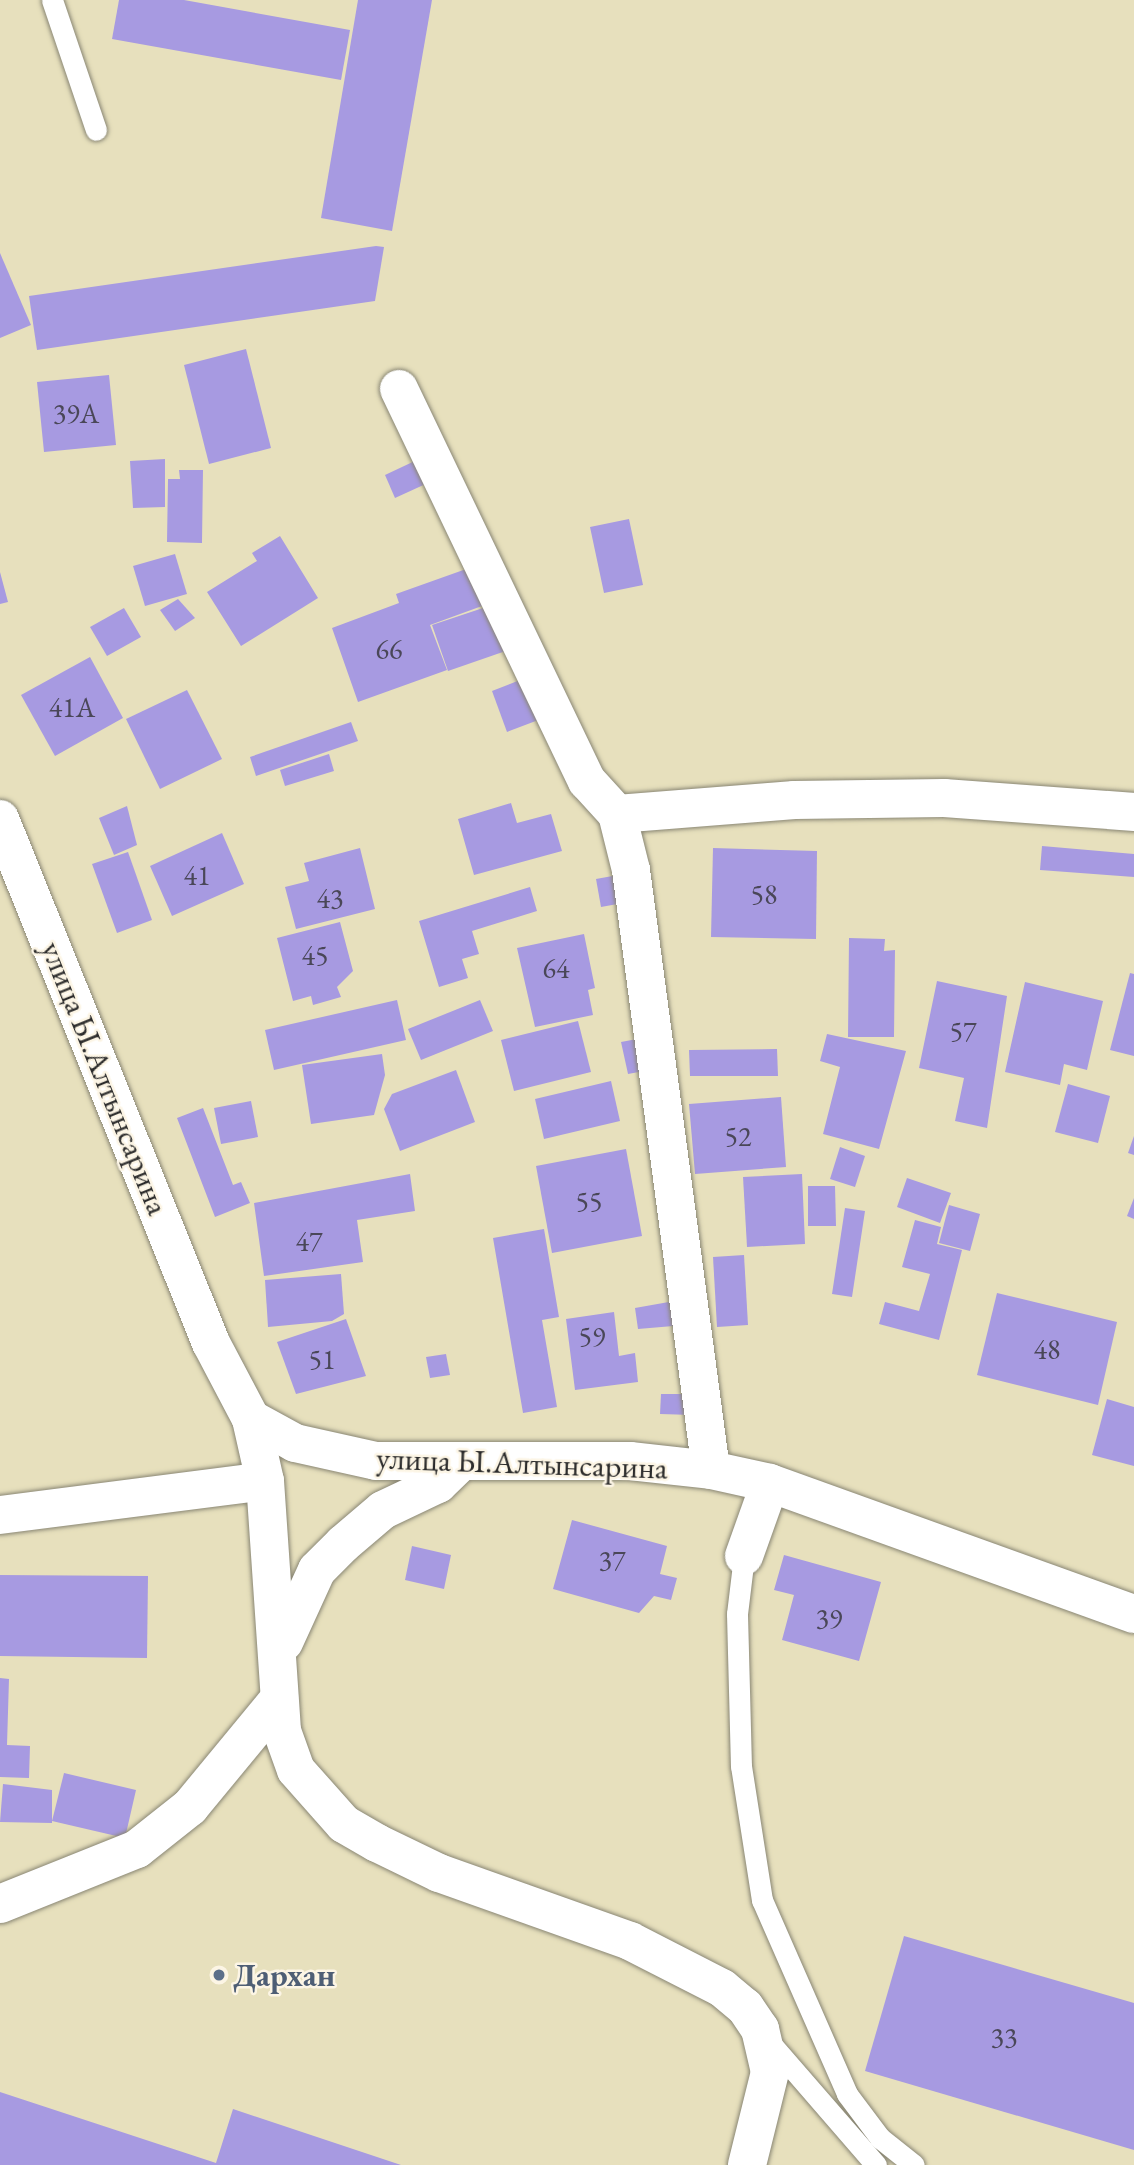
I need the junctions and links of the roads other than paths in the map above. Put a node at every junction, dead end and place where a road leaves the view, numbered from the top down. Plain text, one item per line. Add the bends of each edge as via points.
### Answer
1 (52, 0) edge
2 (96, 130) dead end
3 (398, 389) dead end
4 (1134, 812) edge
5 (617, 814) junction
6 (0, 819) edge
7 (251, 1419) junction
8 (457, 1465) junction
9 (712, 1470) junction
10 (265, 1481) junction
11 (770, 1483) junction
12 (0, 1514) edge
13 (744, 1556) joint
14 (1134, 1614) edge
15 (281, 1651) junction
16 (278, 1699) junction
17 (0, 1904) edge
18 (760, 2029) junction
19 (747, 2165) edge
20 (876, 2165) edge
21 (914, 2165) edge

1 - 2 lane
3 - 5 street via 587,781
4 - 5 street via 944,799 794,800
5 - 9 street via 631,870
6 - 7 street, улица Ы.Алтынсарина via 211,1343
7 - 8 street, улица Ы.Алтынсарина via 295,1443 341,1454
7 - 10 street
8 - 9 street, улица Ы.Алтынсарина via 630,1461
8 - 15 street via 438,1484 383,1510 317,1570
9 - 11 street, улица Ы.Алтынсарина
10 - 12 street
10 - 15 street
11 - 13 street
11 - 14 street, улица Ы.Алтынсарина
13 - 21 lane via 737,1614 741,1766 762,1900 847,2094 880,2138
15 - 16 street
16 - 17 street via 190,1807 137,1849
16 - 18 street via 296,1770 344,1824 439,1873 630,1941 722,1988
18 - 19 street via 771,2072
18 - 20 lane

